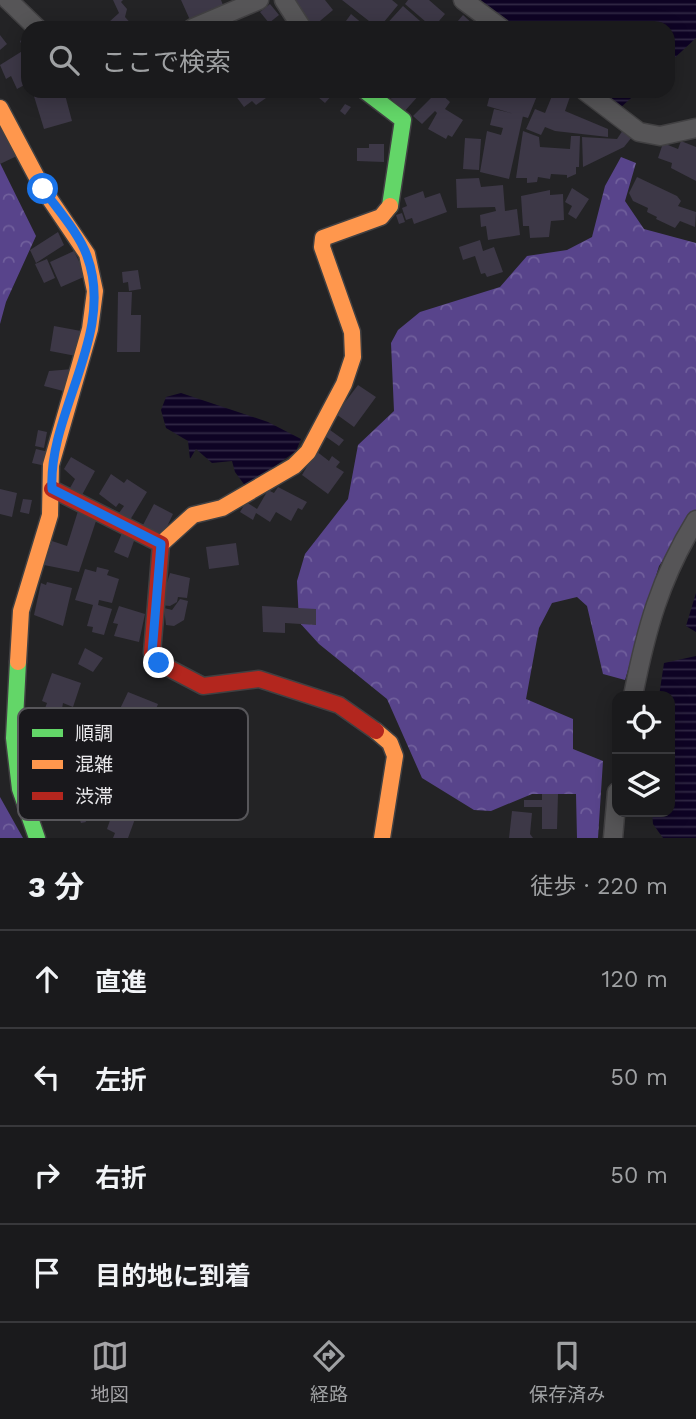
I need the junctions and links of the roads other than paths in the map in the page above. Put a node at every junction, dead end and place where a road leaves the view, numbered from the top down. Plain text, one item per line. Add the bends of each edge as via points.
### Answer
1 (8, 0) edge
2 (259, 0) edge
3 (284, 0) edge
4 (463, 0) edge
5 (30, 21) edge
6 (209, 21) edge
7 (298, 21) edge
8 (492, 21) edge
9 (374, 98) edge
10 (593, 98) edge
11 (0, 108) edge
12 (696, 128) edge
13 (52, 489) junction
14 (696, 520) edge
15 (161, 544) junction
16 (634, 691) edge
17 (18, 768) edge
18 (615, 817) edge
19 (32, 820) edge
20 (37, 838) edge
21 (382, 838) edge
22 (613, 838) edge

1 - 5 street
2 - 6 street
3 - 7 street
4 - 8 street
9 - 15 street via 403,120 390,207 381,217 323,238 322,247 352,332 353,357 344,384 308,452 294,466 222,508 193,515
10 - 12 street via 639,132 660,136
11 - 13 street via 43,189 87,254 95,291 90,329 51,465
13 - 15 street
13 - 17 street via 50,515 21,611 14,738
14 - 16 street via 672,559 653,608
15 - 21 street via 152,653 159,663 203,686 259,679 339,705 361,719 390,743 394,756
18 - 22 street
19 - 20 street

